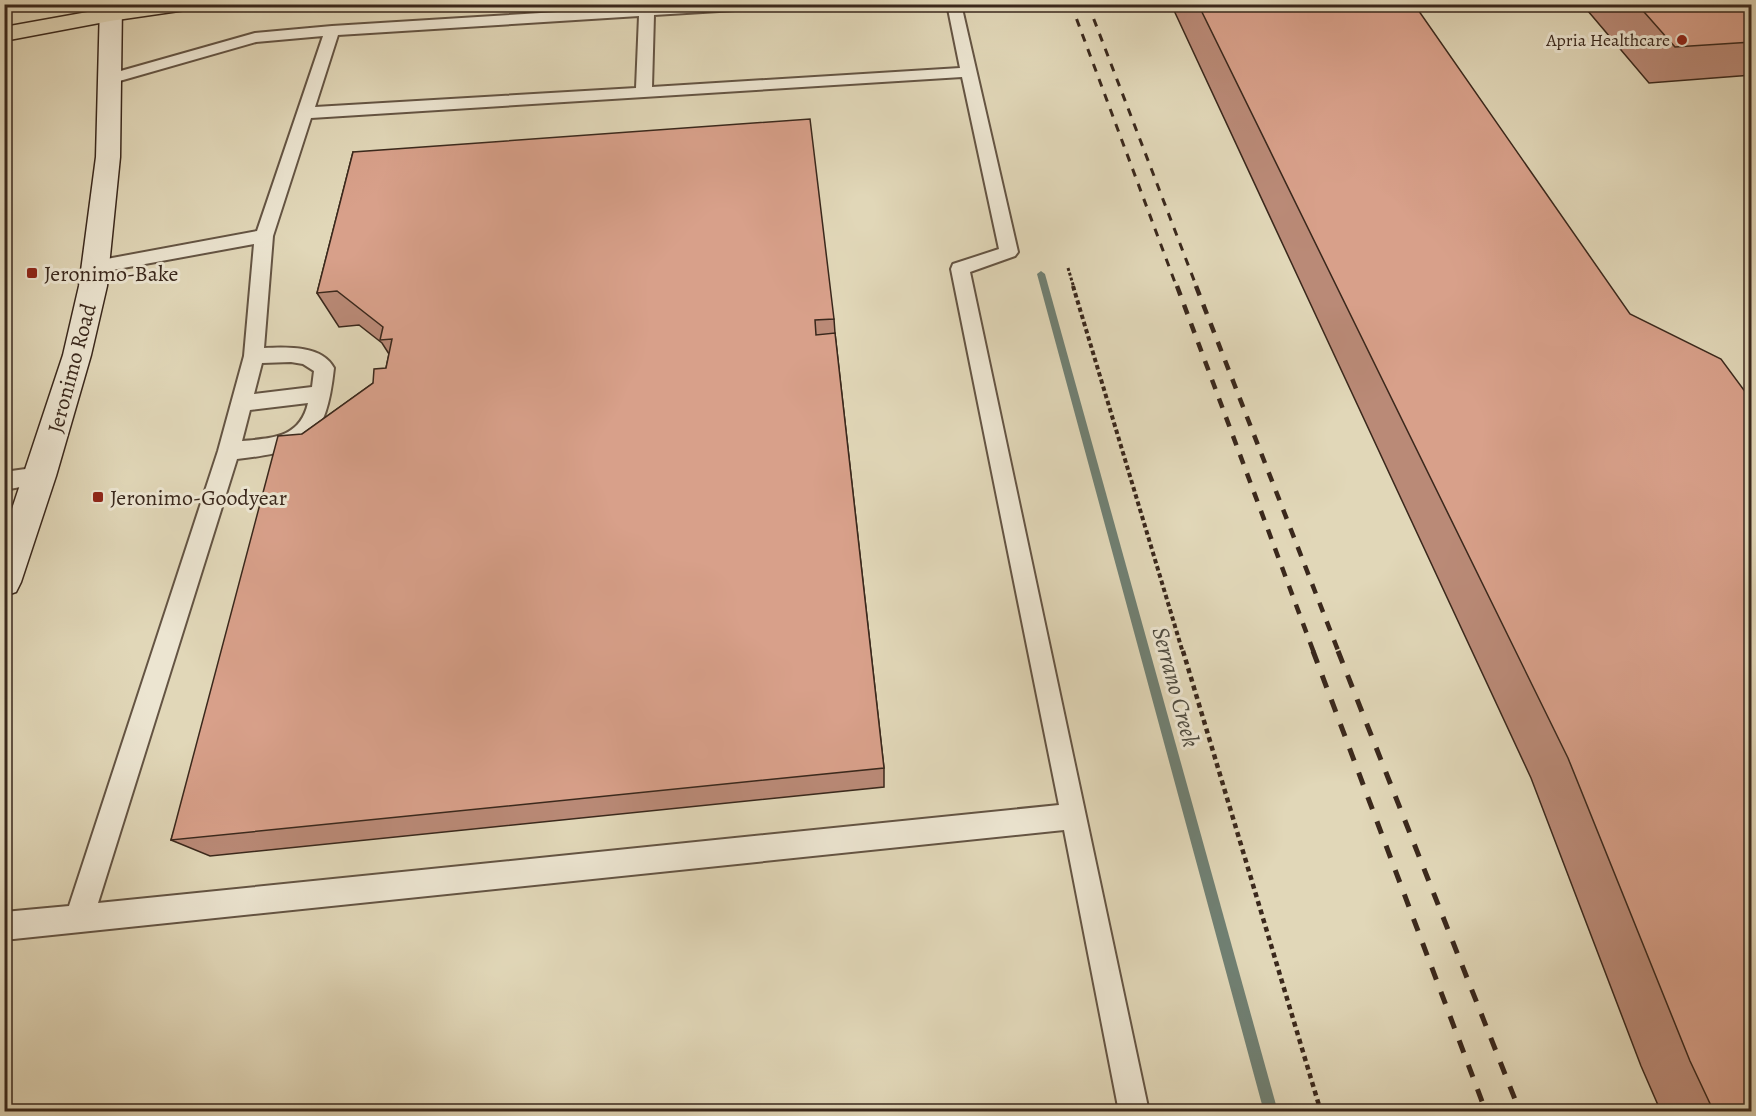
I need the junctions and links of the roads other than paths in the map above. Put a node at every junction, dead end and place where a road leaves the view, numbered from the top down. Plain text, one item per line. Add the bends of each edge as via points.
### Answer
1 (186, 4) edge
2 (768, 4) edge
3 (954, 4) edge
4 (110, 9) edge
5 (647, 12) junction
6 (332, 31) junction
7 (4, 34) edge
8 (969, 72) junction
9 (109, 79) junction
10 (644, 92) junction
11 (305, 113) junction
12 (264, 236) junction
13 (96, 267) junction
14 (254, 356) junction
15 (320, 394) junction
16 (243, 403) junction
17 (229, 451) junction
18 (40, 476) junction
19 (4, 481) edge
20 (4, 582) edge
21 (1074, 816) junction
22 (79, 918) junction
23 (4, 926) edge
24 (1134, 1112) edge

1 - 4 main road
2 - 5 lane
3 - 8 lane
4 - 7 main road
4 - 9 main road, Jeronimo Road
5 - 6 lane
5 - 10 lane
6 - 9 lane via 255,38
6 - 11 lane
8 - 10 lane
8 - 21 lane via 1009,252 960,269
9 - 13 main road, Jeronimo Road via 108,158
10 - 11 lane
11 - 12 lane
12 - 13 lane
12 - 14 lane
13 - 18 main road, Jeronimo Road via 77,355
14 - 15 lane via 300,355 315,359 324,368
14 - 16 lane
15 - 16 lane
15 - 17 lane via 313,422 299,435 280,445
16 - 17 lane
17 - 22 lane
18 - 19 lane
18 - 20 main road, Jeronimo Road
21 - 22 lane
21 - 24 lane
22 - 23 lane

